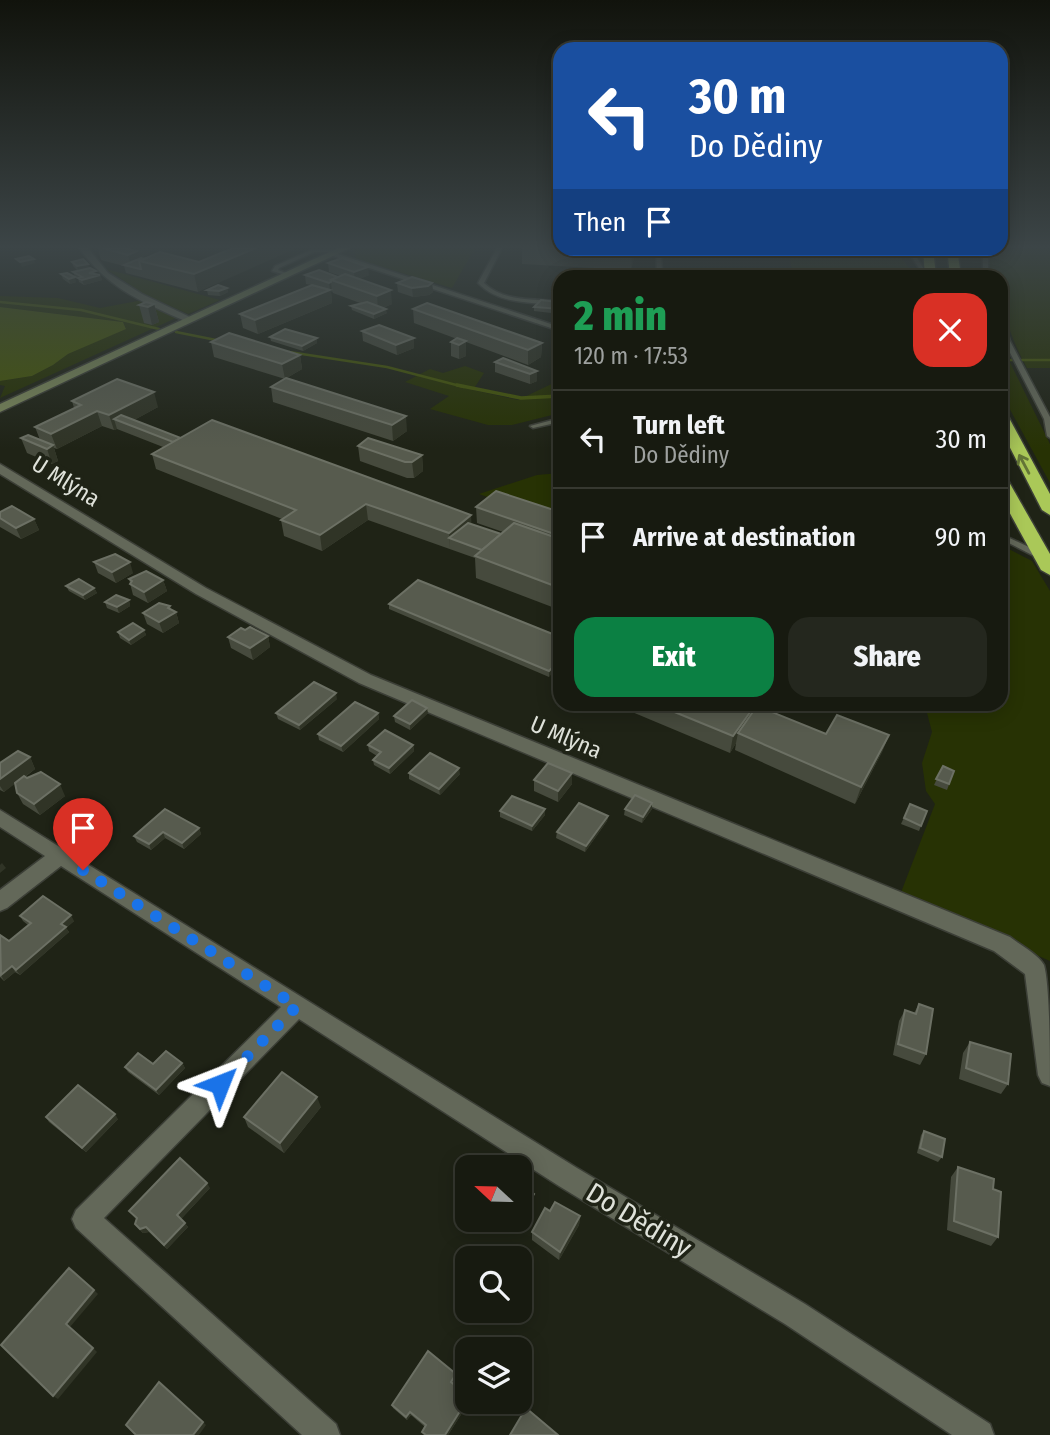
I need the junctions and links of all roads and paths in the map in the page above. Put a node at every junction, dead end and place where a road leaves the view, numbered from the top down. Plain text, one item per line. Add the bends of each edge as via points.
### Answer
1 (180, 315) edge
2 (202, 315) edge
3 (520, 315) edge
4 (191, 320) junction
5 (553, 327) edge
6 (1008, 337) edge
7 (0, 408) edge
8 (553, 422) edge
9 (1049, 422) edge
10 (533, 426) dead end
11 (1008, 429) edge
12 (1050, 436) edge
13 (0, 468) edge
14 (1008, 495) edge
15 (1050, 510) edge
16 (1008, 540) edge
17 (1046, 563) edge
18 (0, 817) edge
19 (60, 855) junction
20 (0, 902) edge
21 (297, 1006) junction
22 (1050, 1075) edge
23 (325, 1435) edge
24 (979, 1435) edge

1 - 4 street
2 - 4 main road
3 - 5 lane
4 - 7 main road
6 - 9 lane
8 - 10 lane
9 - 12 lane
15 -> 11 highway
13 - 22 street, U Mlýna via 201,591 365,679 1002,944 1035,970
14 - 17 highway
16 - 17 lane
18 - 19 street, Do Dědiny
19 - 20 street
19 - 21 street, Do Dědiny
21 - 23 street via 85,1219
21 - 24 street, Do Dědiny via 795,1314

